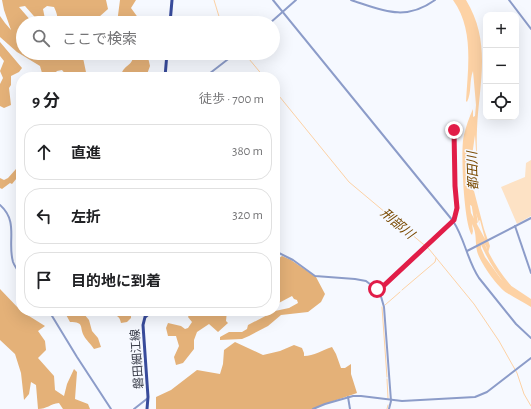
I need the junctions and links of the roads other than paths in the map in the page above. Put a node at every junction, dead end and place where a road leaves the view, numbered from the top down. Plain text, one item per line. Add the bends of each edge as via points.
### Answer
1 (172, 0) edge
2 (273, 0) edge
3 (296, 0) edge
4 (351, 0) edge
5 (435, 0) edge
6 (509, 0) edge
7 (282, 12) junction
8 (171, 16) edge
9 (278, 16) edge
10 (531, 28) edge
11 (166, 60) edge
12 (227, 60) edge
13 (165, 72) edge
14 (211, 72) edge
15 (454, 130) dead end
16 (0, 206) edge
17 (531, 218) edge
18 (453, 221) junction
19 (515, 226) junction
20 (467, 251) junction
21 (280, 254) edge
22 (16, 268) edge
23 (531, 273) edge
24 (378, 291) junction
25 (52, 316) edge
26 (146, 316) edge
27 (531, 338) edge
28 (531, 358) edge
29 (148, 398) junction
30 (348, 398) junction
31 (391, 400) junction
32 (111, 409) edge
33 (134, 409) edge
34 (147, 409) edge
35 (313, 409) edge
36 (350, 409) edge
37 (389, 409) edge

1 - 8 main road
2 - 7 street
3 - 7 street
4 - 5 street via 398,13 422,8
6 - 10 street
7 - 9 street
7 - 18 street
11 - 13 main road
12 - 14 street
15 - 18 street via 457,208
16 - 22 street via 8,214 10,221 12,257
17 - 19 street
18 - 20 street
18 - 24 street
19 - 20 street
19 - 23 street
20 - 27 street via 479,278 516,324
21 - 24 street via 315,276 363,280
24 - 31 street via 384,307
25 - 32 street
26 - 29 main road, 磐田細江線 via 143,325
28 - 31 street via 487,392 475,397
29 - 33 street
29 - 34 main road, 磐田細江線
30 - 31 street via 361,396
30 - 35 street
30 - 36 street
31 - 37 street

